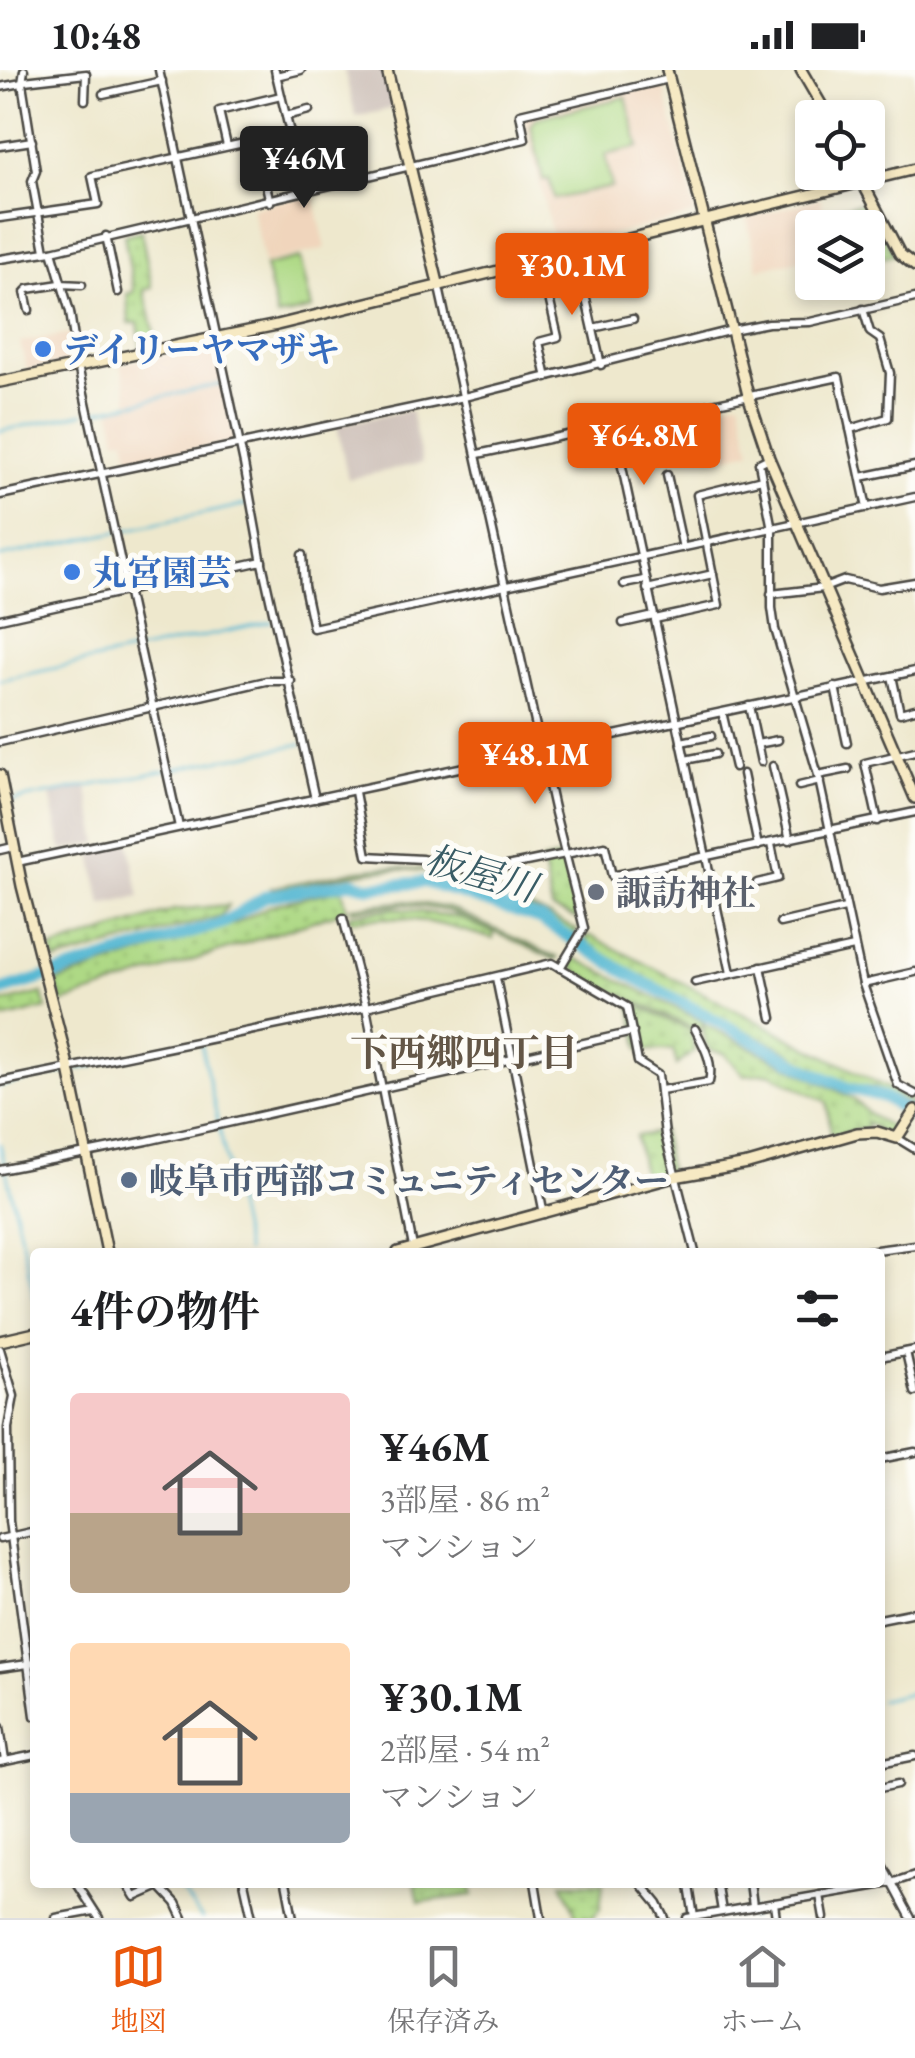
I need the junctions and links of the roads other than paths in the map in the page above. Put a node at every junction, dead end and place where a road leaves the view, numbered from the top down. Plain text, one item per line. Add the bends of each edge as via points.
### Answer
1 (24, 70) edge
2 (159, 70) edge
3 (301, 70) edge
4 (387, 70) edge
5 (800, 70) edge
6 (276, 73) edge
7 (668, 75) edge
8 (162, 81) junction
9 (22, 82) junction
10 (0, 87) edge
11 (103, 94) dead end
12 (281, 96) junction
13 (85, 100) dead end
14 (818, 100) edge
15 (309, 110) dead end
16 (286, 116) junction
17 (255, 140) junction
18 (32, 141) junction
19 (0, 146) edge
20 (227, 146) junction
21 (178, 157) junction
22 (279, 167) dead end
23 (410, 167) junction
24 (915, 169) edge
25 (262, 170) junction
26 (885, 173) edge
27 (246, 174) dead end
28 (815, 190) edge
29 (867, 190) edge
30 (270, 202) junction
31 (38, 212) junction
32 (0, 218) edge
33 (191, 218) junction
34 (704, 222) junction
35 (106, 236) junction
36 (576, 250) junction
37 (48, 251) junction
38 (540, 258) junction
39 (0, 259) edge
40 (915, 266) edge
41 (60, 284) junction
42 (438, 284) junction
43 (82, 285) dead end
44 (118, 292) dead end
45 (915, 298) edge
46 (863, 309) junction
47 (28, 310) dead end
48 (632, 319) dead end
49 (593, 328) junction
50 (732, 330) junction
51 (216, 337) junction
52 (601, 365) junction
53 (78, 366) junction
54 (548, 378) junction
55 (0, 382) edge
56 (748, 395) junction
57 (464, 397) junction
58 (613, 425) junction
59 (850, 429) junction
60 (239, 444) junction
61 (478, 454) junction
62 (769, 458) junction
63 (915, 466) edge
64 (103, 473) junction
65 (667, 475) dead end
66 (860, 478) junction
67 (762, 479) junction
68 (0, 495) edge
69 (915, 498) edge
70 (867, 508) junction
71 (796, 523) junction
72 (772, 529) junction
73 (706, 543) junction
74 (684, 548) junction
75 (302, 555) dead end
76 (640, 558) junction
77 (264, 560) junction
78 (713, 574) junction
79 (645, 580) junction
80 (915, 582) edge
81 (624, 584) dead end
82 (506, 586) junction
83 (824, 588) junction
84 (647, 589) junction
85 (127, 592) junction
86 (771, 594) junction
87 (654, 618) junction
88 (0, 619) edge
89 (624, 623) dead end
90 (915, 671) edge
91 (892, 676) junction
92 (291, 681) junction
93 (864, 682) junction
94 (835, 687) junction
95 (796, 698) junction
96 (749, 706) junction
97 (153, 709) junction
98 (915, 709) edge
99 (722, 712) junction
100 (677, 722) junction
101 (712, 736) dead end
102 (778, 740) dead end
103 (0, 742) edge
104 (682, 742) junction
105 (847, 743) dead end
106 (757, 744) junction
107 (915, 751) edge
108 (541, 752) junction
109 (715, 754) dead end
110 (896, 755) junction
111 (685, 760) junction
112 (760, 762) dead end
113 (773, 766) dead end
114 (736, 767) dead end
115 (848, 769) dead end
116 (743, 774) dead end
117 (910, 774) edge
118 (0, 775) edge
119 (819, 778) junction
120 (799, 786) dead end
121 (355, 792) junction
122 (316, 798) junction
123 (915, 798) edge
124 (915, 812) edge
125 (878, 821) junction
126 (179, 827) junction
127 (830, 832) junction
128 (790, 840) junction
129 (772, 844) junction
130 (758, 846) junction
131 (14, 847) junction
132 (0, 850) edge
133 (565, 853) junction
134 (706, 858) junction
135 (17, 862) junction
136 (756, 884) dead end
137 (845, 908) junction
138 (342, 918) dead end
139 (780, 923) dead end
140 (854, 947) junction
141 (561, 965) junction
142 (761, 968) junction
143 (915, 972) edge
144 (731, 974) junction
145 (496, 978) junction
146 (695, 982) dead end
147 (863, 984) junction
148 (366, 1006) junction
149 (772, 1018) dead end
150 (694, 1029) dead end
151 (633, 1032) junction
152 (513, 1060) junction
153 (69, 1069) junction
154 (0, 1082) edge
155 (380, 1086) junction
156 (661, 1090) junction
157 (915, 1094) edge
158 (915, 1110) edge
159 (899, 1137) junction
160 (915, 1149) edge
161 (86, 1150) junction
162 (0, 1170) edge
163 (674, 1177) junction
164 (544, 1214) junction
165 (915, 1245) edge
166 (106, 1248) edge
167 (413, 1248) edge
168 (425, 1248) edge
169 (695, 1248) edge
170 (885, 1249) edge
171 (30, 1334) edge
172 (0, 1340) edge
173 (0, 1349) edge
174 (911, 1351) edge
175 (885, 1356) edge
176 (915, 1392) edge
177 (915, 1452) edge
178 (885, 1458) edge
179 (30, 1533) edge
180 (10, 1536) junction
181 (0, 1539) edge
182 (915, 1612) edge
183 (885, 1618) edge
184 (30, 1658) edge
185 (30, 1664) edge
186 (0, 1668) edge
187 (0, 1727) edge
188 (30, 1756) edge
189 (915, 1756) edge
190 (3, 1762) edge
191 (885, 1762) edge
192 (898, 1784) dead end
193 (885, 1787) edge
194 (885, 1870) edge
195 (915, 1875) edge
196 (891, 1882) junction
197 (885, 1883) edge
198 (80, 1888) edge
199 (130, 1888) edge
200 (156, 1888) edge
201 (162, 1888) edge
202 (245, 1888) edge
203 (287, 1888) edge
204 (536, 1888) edge
205 (645, 1888) edge
206 (689, 1888) edge
207 (718, 1888) edge
208 (751, 1888) edge
209 (858, 1888) edge
210 (820, 1895) junction
211 (774, 1902) junction
212 (754, 1906) junction
213 (722, 1911) junction
214 (97, 1915) edge
215 (690, 1917) edge
216 (56, 1918) edge
217 (183, 1918) edge
218 (252, 1918) edge
219 (294, 1918) edge
220 (541, 1918) edge
221 (665, 1918) edge
222 (776, 1918) edge
223 (824, 1918) edge
224 (912, 1918) edge

1 - 9 street
2 - 8 street
3 - 6 street
4 - 23 street
5 - 14 street
6 - 12 street
7 - 23 street via 520,114 525,140
7 - 34 street
8 - 11 street
8 - 21 street
9 - 10 street
9 - 13 street via 86,74
9 - 18 street
12 - 16 street
12 - 20 street via 219,111
15 - 16 street
16 - 17 street via 290,133
17 - 20 street
17 - 25 street
18 - 19 street
18 - 31 street
20 - 21 street
21 - 31 street via 92,176 98,204
21 - 33 street
22 - 25 street
23 - 30 street
23 - 42 street
24 - 26 street
25 - 27 street
25 - 30 street
28 - 34 street
29 - 40 street via 900,254
30 - 33 street
31 - 32 street
31 - 37 street
33 - 35 street
33 - 51 street
34 - 36 street
34 - 50 street
35 - 37 street
35 - 44 street
36 - 38 street
36 - 49 street
37 - 39 street
37 - 41 street
38 - 42 street
38 - 54 street via 558,338 539,342
41 - 43 street
41 - 47 street via 25,290
41 - 53 street
42 - 51 street
42 - 57 street
45 - 46 street
46 - 50 street
46 - 59 street via 890,372 888,418
48 - 49 street
49 - 52 street
50 - 52 street
50 - 56 street
51 - 53 street
51 - 60 street
52 - 54 street
53 - 55 street
53 - 64 street
54 - 57 street
56 - 58 street
56 - 59 street via 839,376
56 - 62 street
57 - 60 street
57 - 61 street
58 - 61 street
58 - 76 street
59 - 66 street
60 - 64 street
60 - 77 street
61 - 82 street
62 - 67 street via 758,464
62 - 71 street
63 - 66 street
64 - 68 street
64 - 85 street
65 - 74 street
66 - 70 street
67 - 72 street
67 - 73 street via 699,493
69 - 70 street
70 - 71 street
71 - 72 street
71 - 83 street
72 - 73 street
72 - 86 street
73 - 74 street
73 - 78 street
74 - 76 street
75 - 82 street via 313,628
76 - 79 street
76 - 82 street
77 - 85 street
77 - 92 street
78 - 84 street
78 - 87 street via 719,605
79 - 81 street
79 - 84 street
80 - 83 street via 879,588 845,580
82 - 108 street
83 - 86 street
83 - 93 street
84 - 87 street
85 - 88 street
85 - 97 street
86 - 95 street
87 - 89 street
87 - 100 street
90 - 91 street
91 - 93 street
91 - 98 street via 900,713
92 - 97 street
92 - 122 street
93 - 94 street
93 - 110 street
94 - 95 street
94 - 105 street
95 - 96 street
95 - 119 street
96 - 99 street
96 - 106 street
97 - 103 street
97 - 126 street
99 - 100 street
99 - 114 street
100 - 104 street
100 - 108 street
101 - 104 street
102 - 106 street
104 - 111 street
106 - 112 street
107 - 110 street
108 - 121 street
108 - 133 street
109 - 111 street
110 - 117 street
110 - 125 street via 865,763
111 - 134 street
113 - 128 street
115 - 119 street
116 - 130 street
117 - 123 street
118 - 131 street
119 - 120 street
119 - 127 street
121 - 122 street
121 - 133 street via 367,856 477,872
122 - 126 street
124 - 125 street
125 - 127 street
126 - 135 street
127 - 128 street
127 - 137 street
128 - 129 street
129 - 130 street
129 - 136 street via 778,878
130 - 134 street
131 - 132 street
131 - 135 street
133 - 134 street via 604,846 612,876
133 - 141 street via 584,928
134 - 144 street
135 - 153 street
137 - 139 street
137 - 140 street
138 - 148 street
140 - 142 street
140 - 147 street
141 - 145 street
141 - 151 street via 627,1007
142 - 144 street
142 - 149 street
143 - 147 street
144 - 146 street
145 - 148 street
145 - 152 street
147 - 157 street via 898,1086
148 - 153 street
148 - 155 street
150 - 156 street via 708,1054 708,1082
151 - 152 street
151 - 156 street via 638,1062 658,1075
152 - 155 street
152 - 164 street
153 - 154 street
153 - 161 street
155 - 161 street
155 - 167 street
156 - 163 street
158 - 159 street
159 - 160 street
159 - 163 street via 857,1133
161 - 162 street
161 - 166 street
163 - 164 street
163 - 169 street
164 - 168 street
165 - 170 street
171 - 172 street
173 - 180 street via 14,1396 8,1428
174 - 175 street
174 - 176 street
177 - 178 street
179 - 180 street
180 - 181 street
180 - 184 street
182 - 183 street
185 - 186 street
187 - 190 street
188 - 190 street
189 - 191 street
192 - 193 street
194 - 196 street
195 - 196 street
196 - 197 street
196 - 224 street
198 - 214 street
199 - 200 street via 136,1898
201 - 217 street
202 - 218 street
203 - 219 street
204 - 220 street
205 - 221 street
206 - 215 street
207 - 213 street
208 - 212 street
209 - 210 street
210 - 211 street
210 - 223 street
211 - 212 street
211 - 222 street
212 - 213 street
213 - 215 street
214 - 216 street

